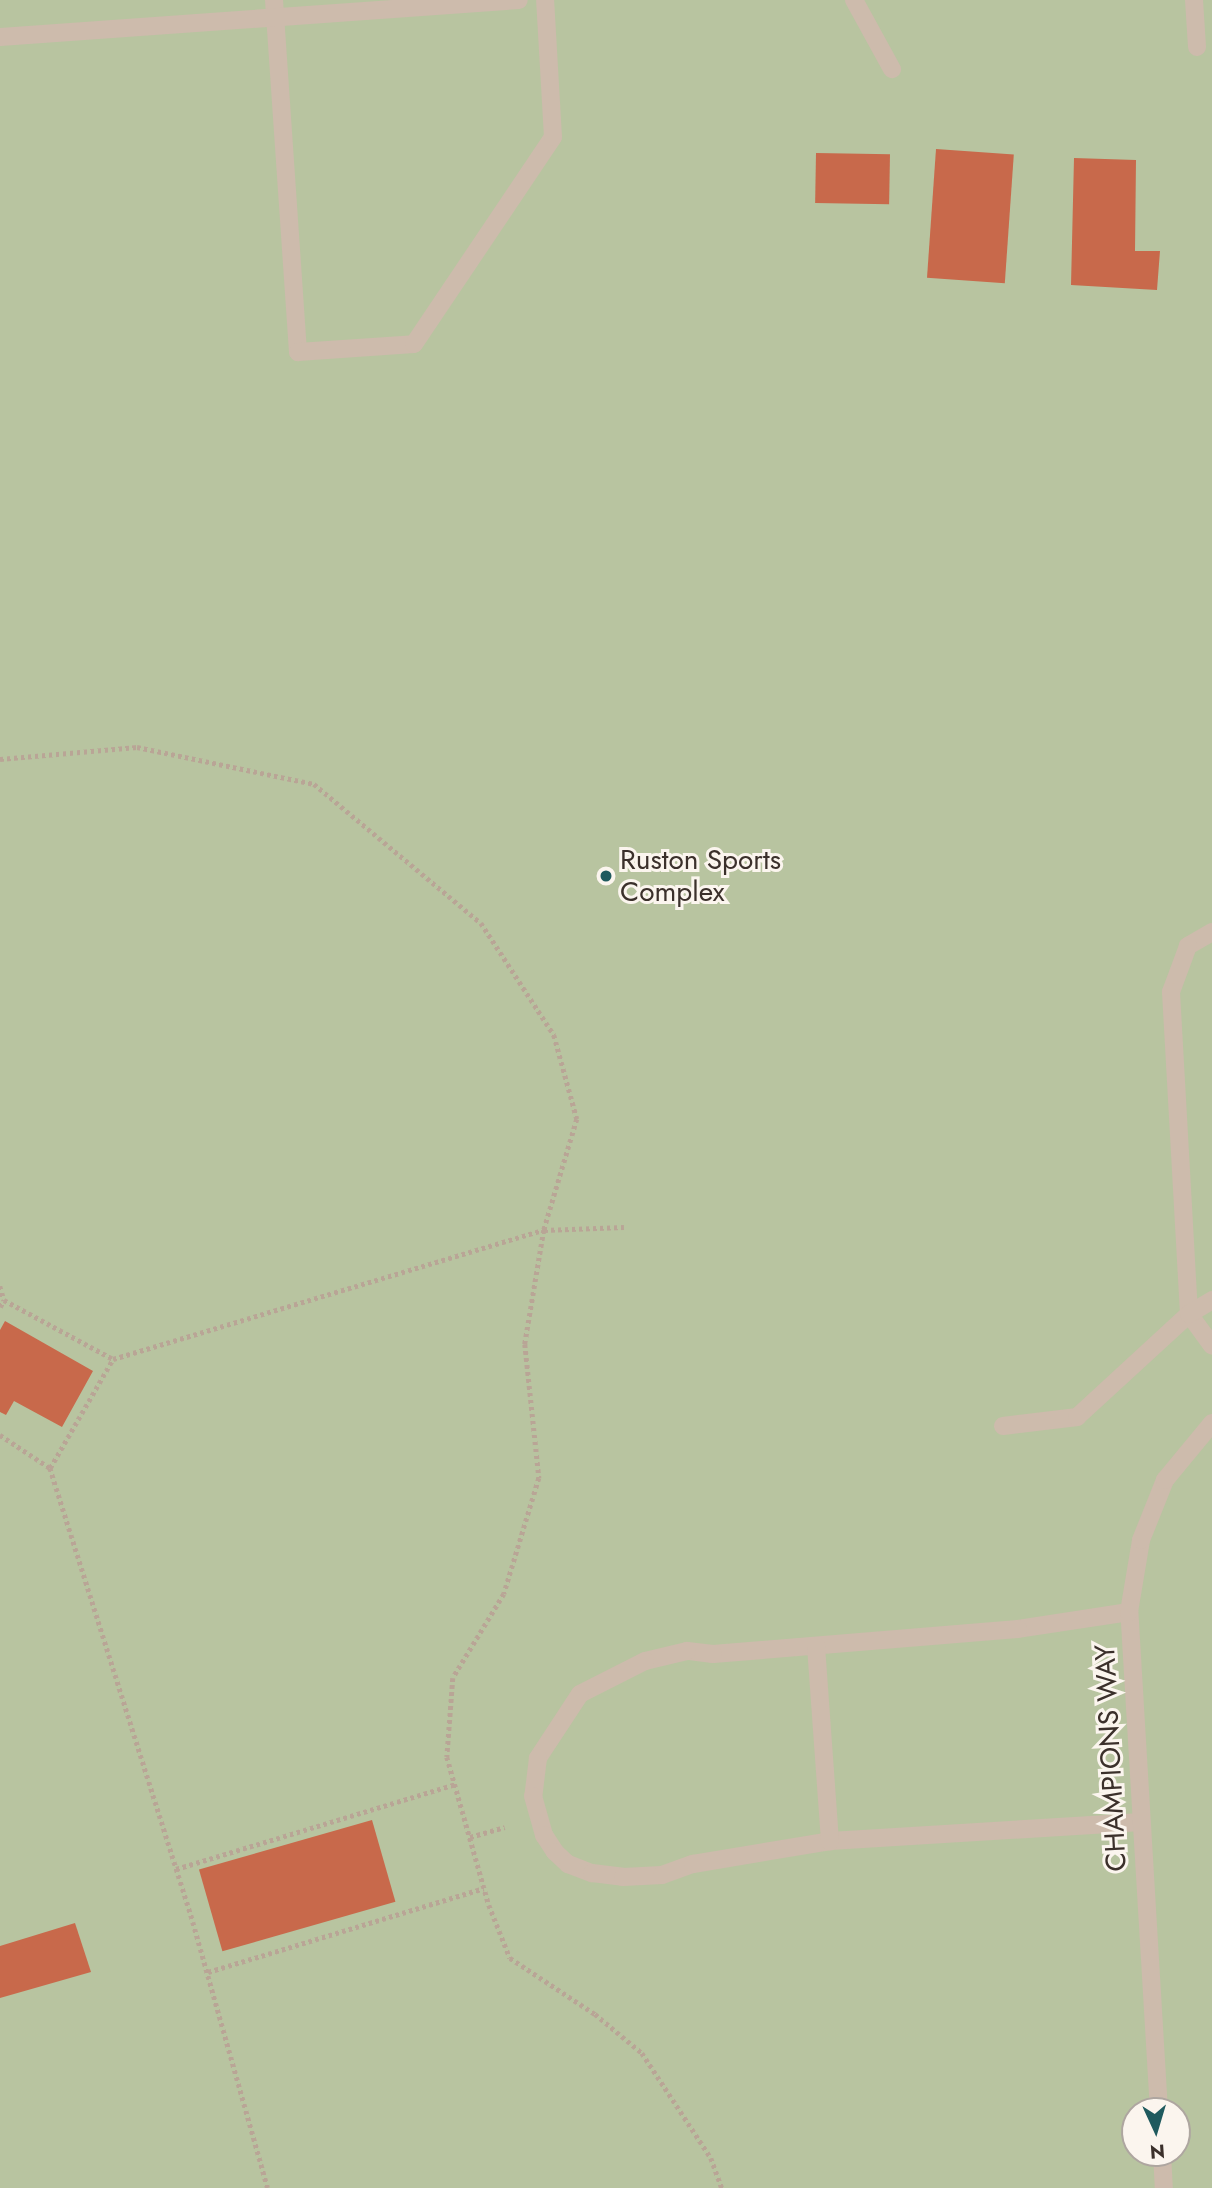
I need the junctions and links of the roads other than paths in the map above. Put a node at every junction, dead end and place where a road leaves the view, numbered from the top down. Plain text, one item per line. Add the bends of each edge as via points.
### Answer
1 (519, 0) edge
2 (545, 0) edge
3 (854, 0) edge
4 (1194, 0) edge
5 (274, 9) edge
6 (0, 37) edge
7 (1197, 47) dead end
8 (892, 69) dead end
9 (1212, 932) edge
10 (1212, 1300) edge
11 (1189, 1314) junction
12 (1212, 1346) edge
13 (1212, 1423) edge
14 (1003, 1426) dead end
15 (1129, 1612) junction
16 (816, 1646) junction
17 (1141, 1822) junction
18 (830, 1841) junction
19 (1158, 2097) edge
20 (1163, 2167) edge
21 (1164, 2188) edge

1 - 5 street
2 - 5 street via 554,137 414,344 298,352
3 - 8 street
4 - 7 street
5 - 6 street
9 - 11 street via 1188,946 1171,992
10 - 11 street
11 - 12 street
11 - 14 street via 1077,1416
13 - 15 street, CHAMPIONS WAY via 1165,1480 1141,1540
15 - 16 street via 1018,1629
15 - 17 street, CHAMPIONS WAY
16 - 18 street
16 - 18 street via 713,1654 687,1651 645,1661 580,1694 554,1728 533,1777 544,1835 568,1864 592,1873 662,1875 694,1864
17 - 18 street
17 - 19 street, CHAMPIONS WAY
20 - 21 street

